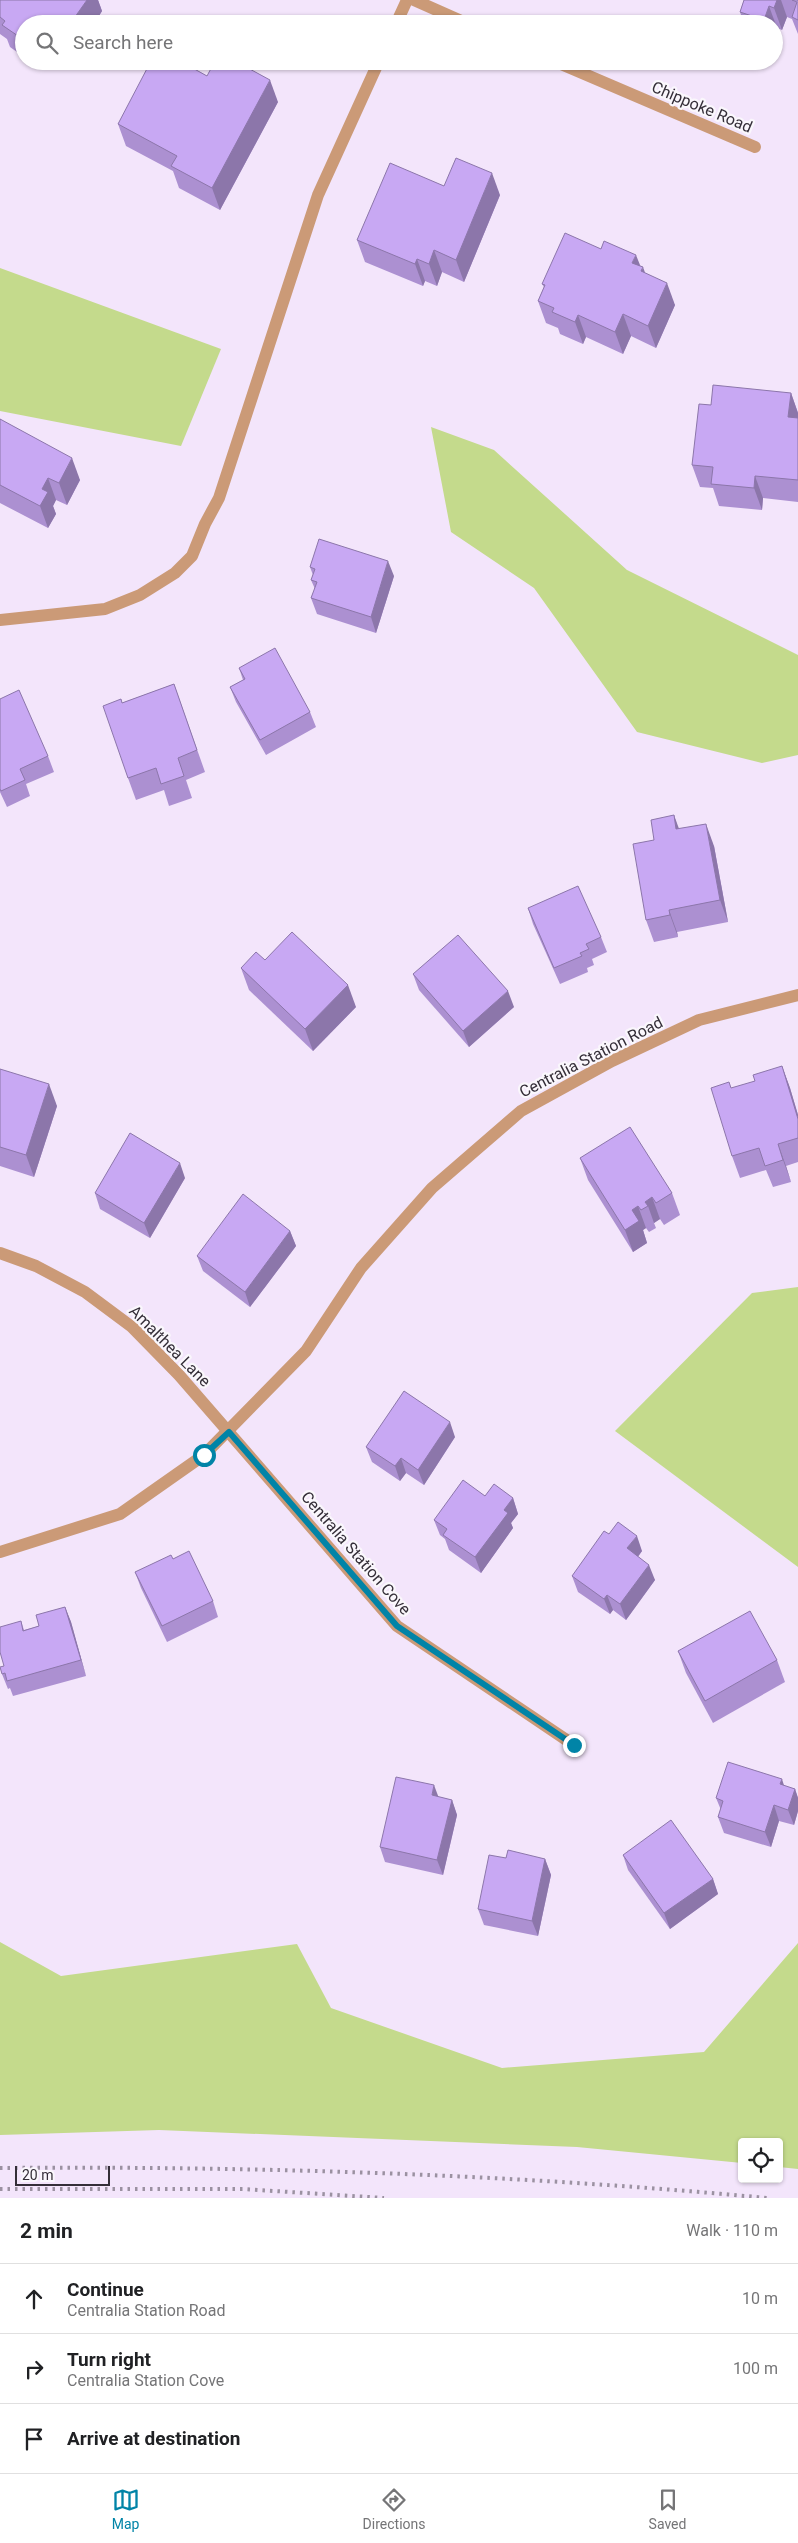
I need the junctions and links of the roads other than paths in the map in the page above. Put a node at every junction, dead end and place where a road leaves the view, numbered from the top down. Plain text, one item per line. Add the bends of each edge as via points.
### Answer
1 (407, 0) edge
2 (414, 0) edge
3 (400, 15) edge
4 (448, 15) edge
5 (375, 70) edge
6 (575, 70) edge
7 (755, 147) dead end
8 (0, 620) edge
9 (798, 995) edge
10 (0, 1252) edge
11 (229, 1432) junction
12 (0, 1552) edge
13 (574, 1745) dead end

1 - 3 street
2 - 4 street
5 - 8 street via 318,195 219,498 204,524 192,556 175,573 140,595 106,609
6 - 7 street, Chippoke Road
9 - 11 street, Centralia Station Road via 699,1020 612,1060 521,1111 432,1188 361,1268 306,1350
10 - 11 street, Amalthea Lane via 36,1266 85,1292 132,1327
11 - 12 street, Centralia Station Road via 204,1455 120,1514
11 - 13 street, Centralia Station Cove via 397,1626

